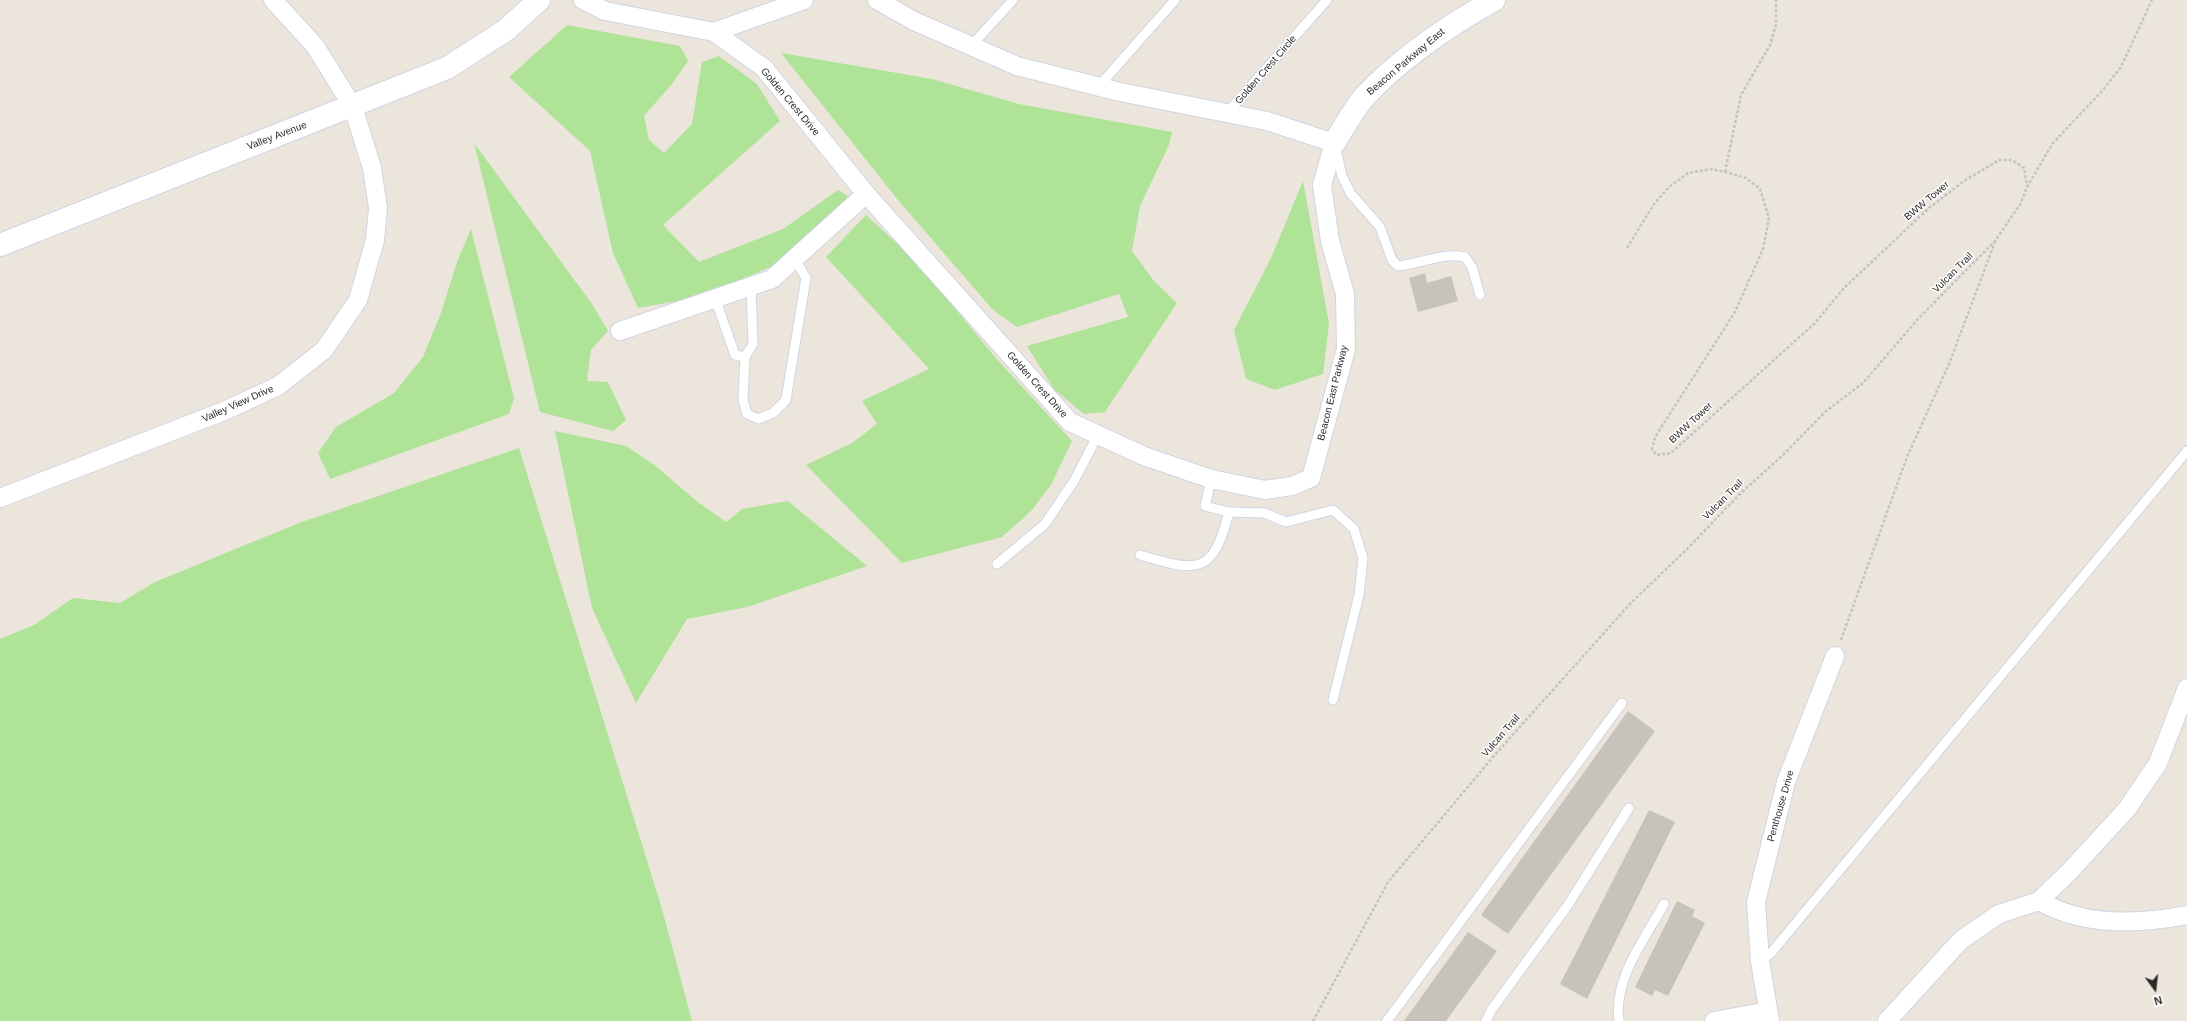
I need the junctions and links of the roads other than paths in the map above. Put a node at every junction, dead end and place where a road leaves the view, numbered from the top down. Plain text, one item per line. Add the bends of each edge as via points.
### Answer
1 (274, 0) edge
2 (539, 0) edge
3 (583, 0) edge
4 (804, 0) edge
5 (877, 0) edge
6 (1013, 0) edge
7 (1175, 0) edge
8 (1327, 0) edge
9 (1494, 0) edge
10 (714, 32) junction
11 (971, 46) junction
12 (1099, 86) junction
13 (353, 107) junction
14 (1228, 113) junction
15 (1334, 143) junction
16 (866, 194) junction
17 (0, 245) edge
18 (795, 259) junction
19 (751, 286) junction
20 (1480, 294) dead end
21 (715, 298) junction
22 (620, 331) dead end
23 (745, 356) junction
24 (1098, 435) junction
25 (2187, 451) edge
26 (1311, 478) joint
27 (1211, 479) junction
28 (0, 498) edge
29 (1229, 512) junction
30 (1140, 555) dead end
31 (997, 564) dead end
32 (1835, 656) road end
33 (2187, 688) edge
34 (1334, 700) dead end
35 (1622, 703) dead end
36 (1629, 808) dead end
37 (2039, 901) junction
38 (1664, 904) dead end
39 (2187, 915) edge
40 (1760, 961) junction
41 (1769, 1016) edge
42 (1387, 1021) edge
43 (1486, 1021) edge
44 (1619, 1021) edge
45 (1718, 1021) edge
46 (1887, 1021) edge

1 - 13 street, Valley View Drive via 315,46
2 - 13 main road, Valley Avenue via 506,30 447,68
3 - 10 street, Golden Crest Drive via 605,12
4 - 10 street
5 - 11 street, Golden Crest Circle via 914,21
6 - 11 lane
7 - 12 lane
8 - 14 lane, Golden Crest Circle
9 - 15 main road, Beacon Parkway East via 1450,25 1407,58 1366,95
10 - 16 street, Golden Crest Drive via 764,68
11 - 12 street, Golden Crest Circle via 1017,66
12 - 14 street, Golden Crest Circle
13 - 17 main road, Valley Avenue
13 - 28 street, Valley View Drive via 372,168 378,208 375,240 358,300 324,350 278,386 224,411
14 - 15 street via 1274,123
15 - 20 lane via 1342,176 1351,194 1380,227 1392,260 1398,266 1454,254 1465,257 1472,267
15 - 26 street, Beacon East Parkway via 1322,185 1330,241 1345,294 1346,349
16 - 18 street
16 - 24 street, Golden Crest Drive via 1070,422
18 - 19 street via 772,279
18 - 23 lane via 806,278 786,400 773,413 758,419 747,414 743,400
19 - 21 street
19 - 23 lane via 753,344
21 - 22 street
21 - 23 lane via 735,355
24 - 27 street, Golden Crest Drive via 1144,456
24 - 31 lane via 1074,481 1044,524
25 - 40 lane via 1771,953
26 - 27 street, Golden Crest Drive via 1292,486 1265,490
27 - 29 lane via 1205,506
29 - 30 lane via 1222,539 1212,555 1202,564 1190,567 1175,565
29 - 34 lane via 1264,513 1286,522 1333,510 1354,529 1363,558 1358,595
32 - 40 street, Penthouse Drive via 1786,782 1756,902
33 - 37 street via 2158,762 2127,809
35 - 42 lane
36 - 43 lane via 1568,905
37 - 39 street via 2056,911 2093,920 2147,922
37 - 46 street via 1999,914 1961,940
38 - 44 lane via 1624,978 1619,997
40 - 41 street, Penthouse Drive
41 - 45 street

